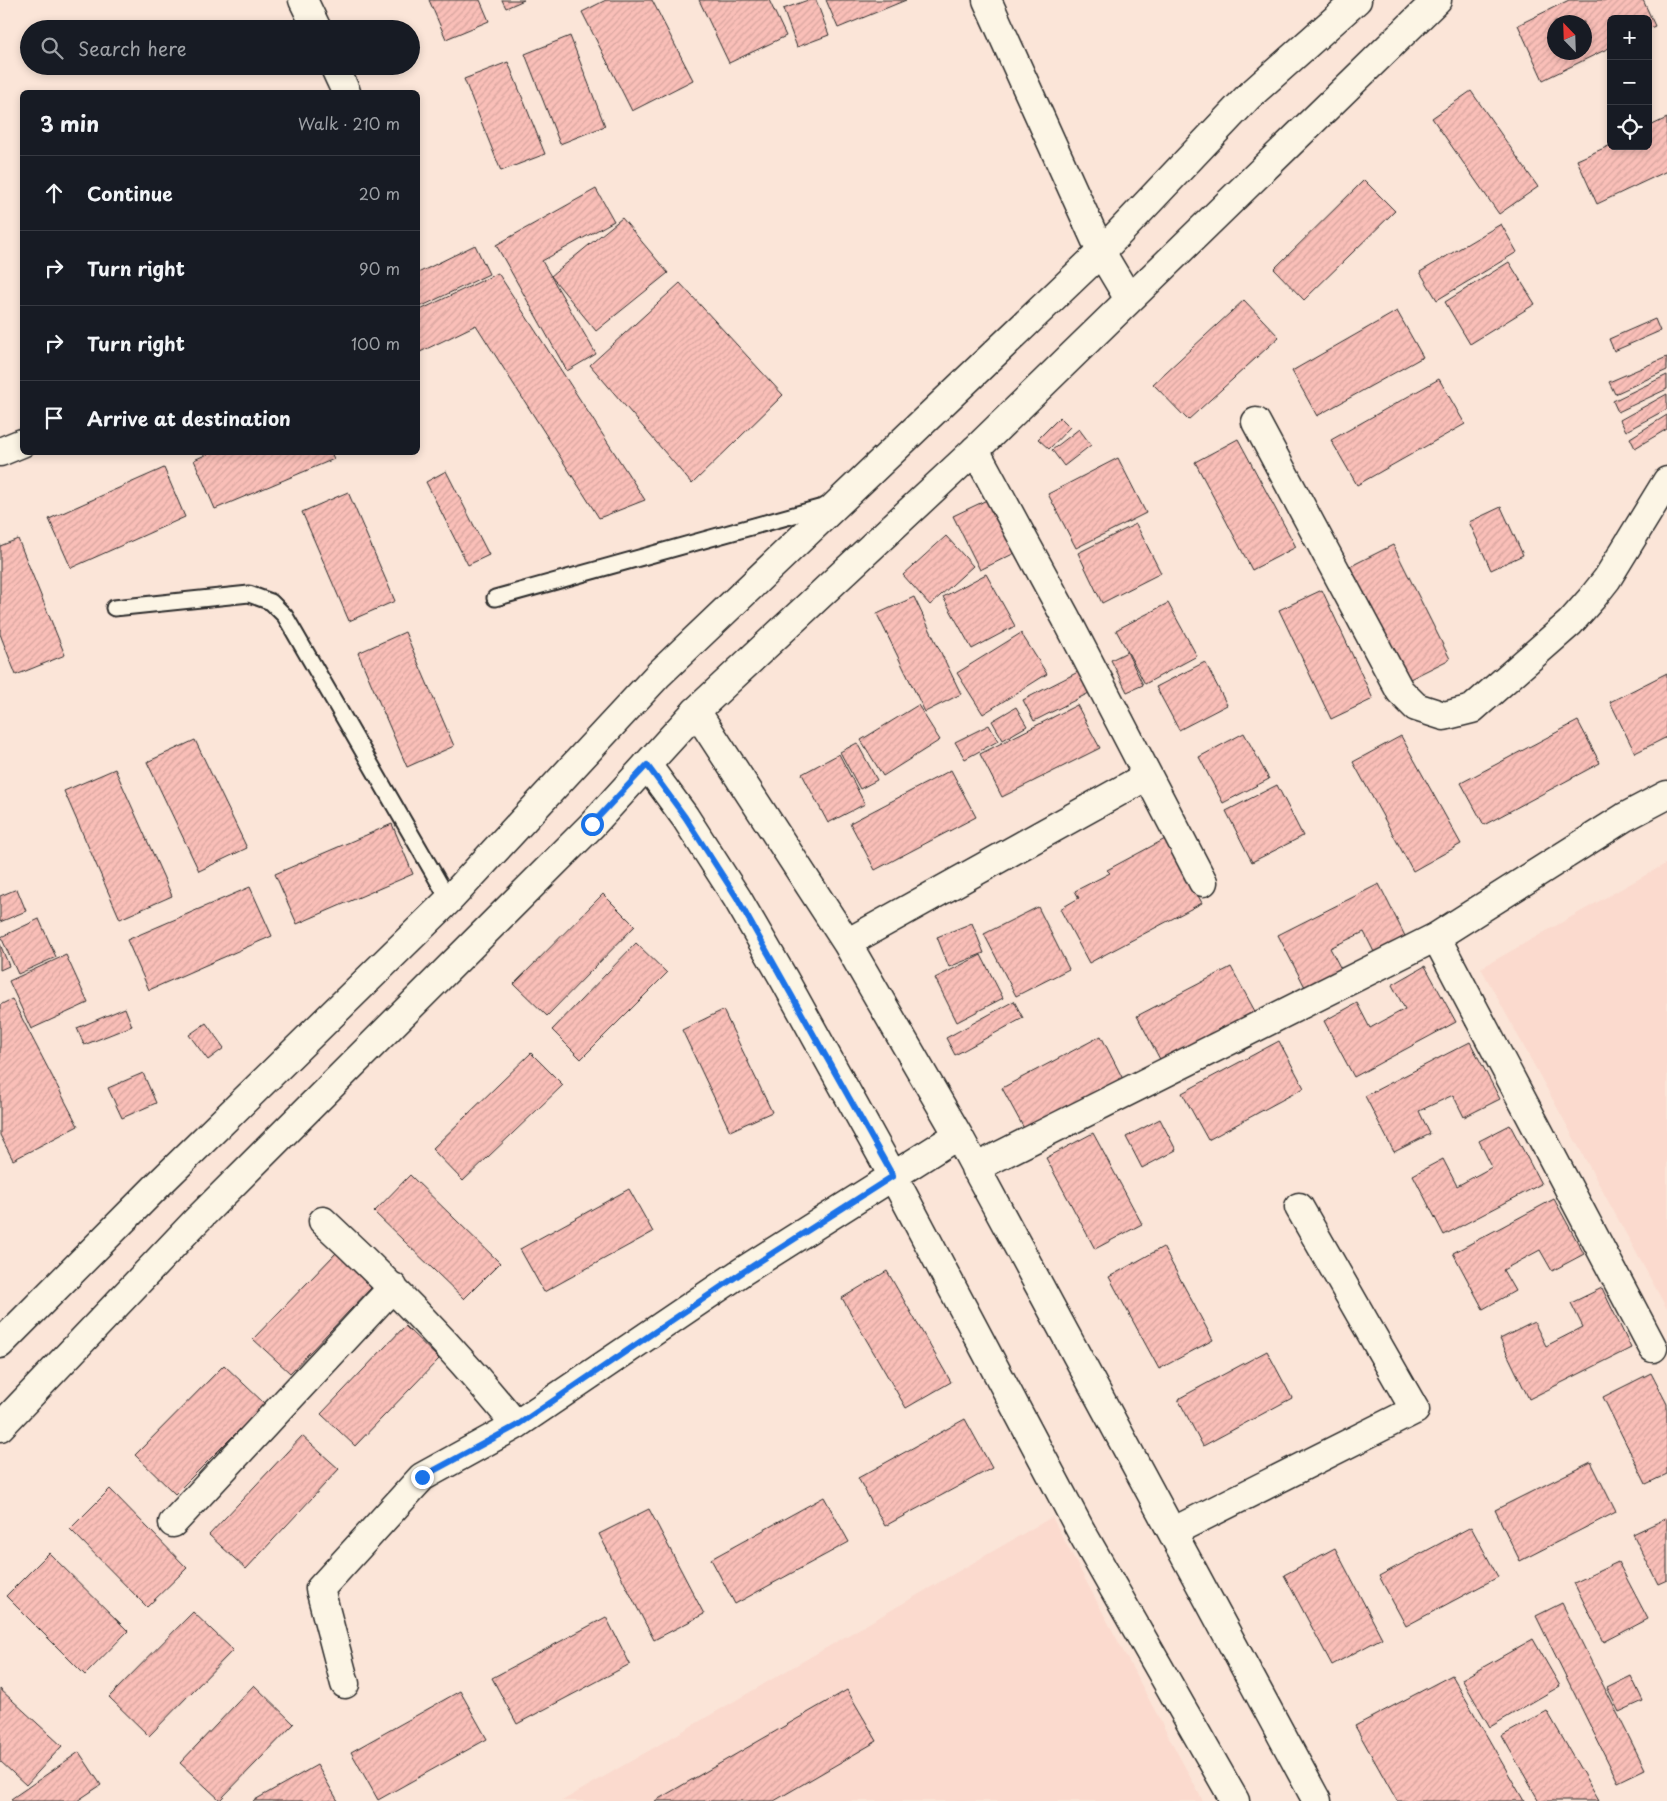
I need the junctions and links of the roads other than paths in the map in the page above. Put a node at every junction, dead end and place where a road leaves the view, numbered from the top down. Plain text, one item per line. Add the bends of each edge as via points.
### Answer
1 (303, 0) edge
2 (987, 0) edge
3 (1357, 0) edge
4 (1437, 0) edge
5 (312, 20) edge
6 (338, 75) edge
7 (345, 90) edge
8 (1101, 252) junction
9 (1129, 299) junction
10 (1256, 422) dead end
11 (20, 444) edge
12 (975, 450) junction
13 (0, 452) edge
14 (1667, 481) edge
15 (837, 503) junction
16 (495, 598) dead end
17 (114, 608) dead end
18 (696, 711) junction
19 (647, 765) junction
20 (1147, 776) junction
21 (1667, 795) edge
22 (1203, 882) dead end
23 (449, 900) junction
24 (1436, 937) junction
25 (847, 943) junction
26 (958, 1135) junction
27 (975, 1168) junction
28 (893, 1176) junction
29 (1299, 1207) dead end
30 (323, 1221) dead end
31 (393, 1287) junction
32 (0, 1344) edge
33 (1653, 1348) dead end
34 (0, 1426) edge
35 (516, 1426) junction
36 (173, 1523) dead end
37 (1172, 1532) junction
38 (345, 1684) dead end
39 (1235, 1801) edge
40 (1317, 1801) edge

1 - 5 street
2 - 8 street
3 - 8 street via 1248,97
4 - 9 street
6 - 7 street
8 - 9 street
8 - 15 street
9 - 12 street
10 - 14 street via 1400,691 1416,707 1444,716 1472,709 1570,623 1607,580
11 - 13 street
12 - 18 street
12 - 20 street
15 - 16 lane
15 - 23 street via 659,674
17 - 23 lane via 249,594 271,602 285,616
18 - 19 street
18 - 25 street
19 - 28 street via 737,898
19 - 34 street via 196,1220
20 - 22 street
20 - 25 street
21 - 24 street via 1625,817
23 - 32 street
24 - 27 street
24 - 33 street
25 - 26 street
26 - 27 street
26 - 28 street
27 - 37 street
28 - 35 street via 743,1272
28 - 39 street via 1081,1530
29 - 37 street via 1415,1410
30 - 31 street
31 - 35 street
31 - 36 street
35 - 38 street via 422,1477 320,1589
37 - 40 street

